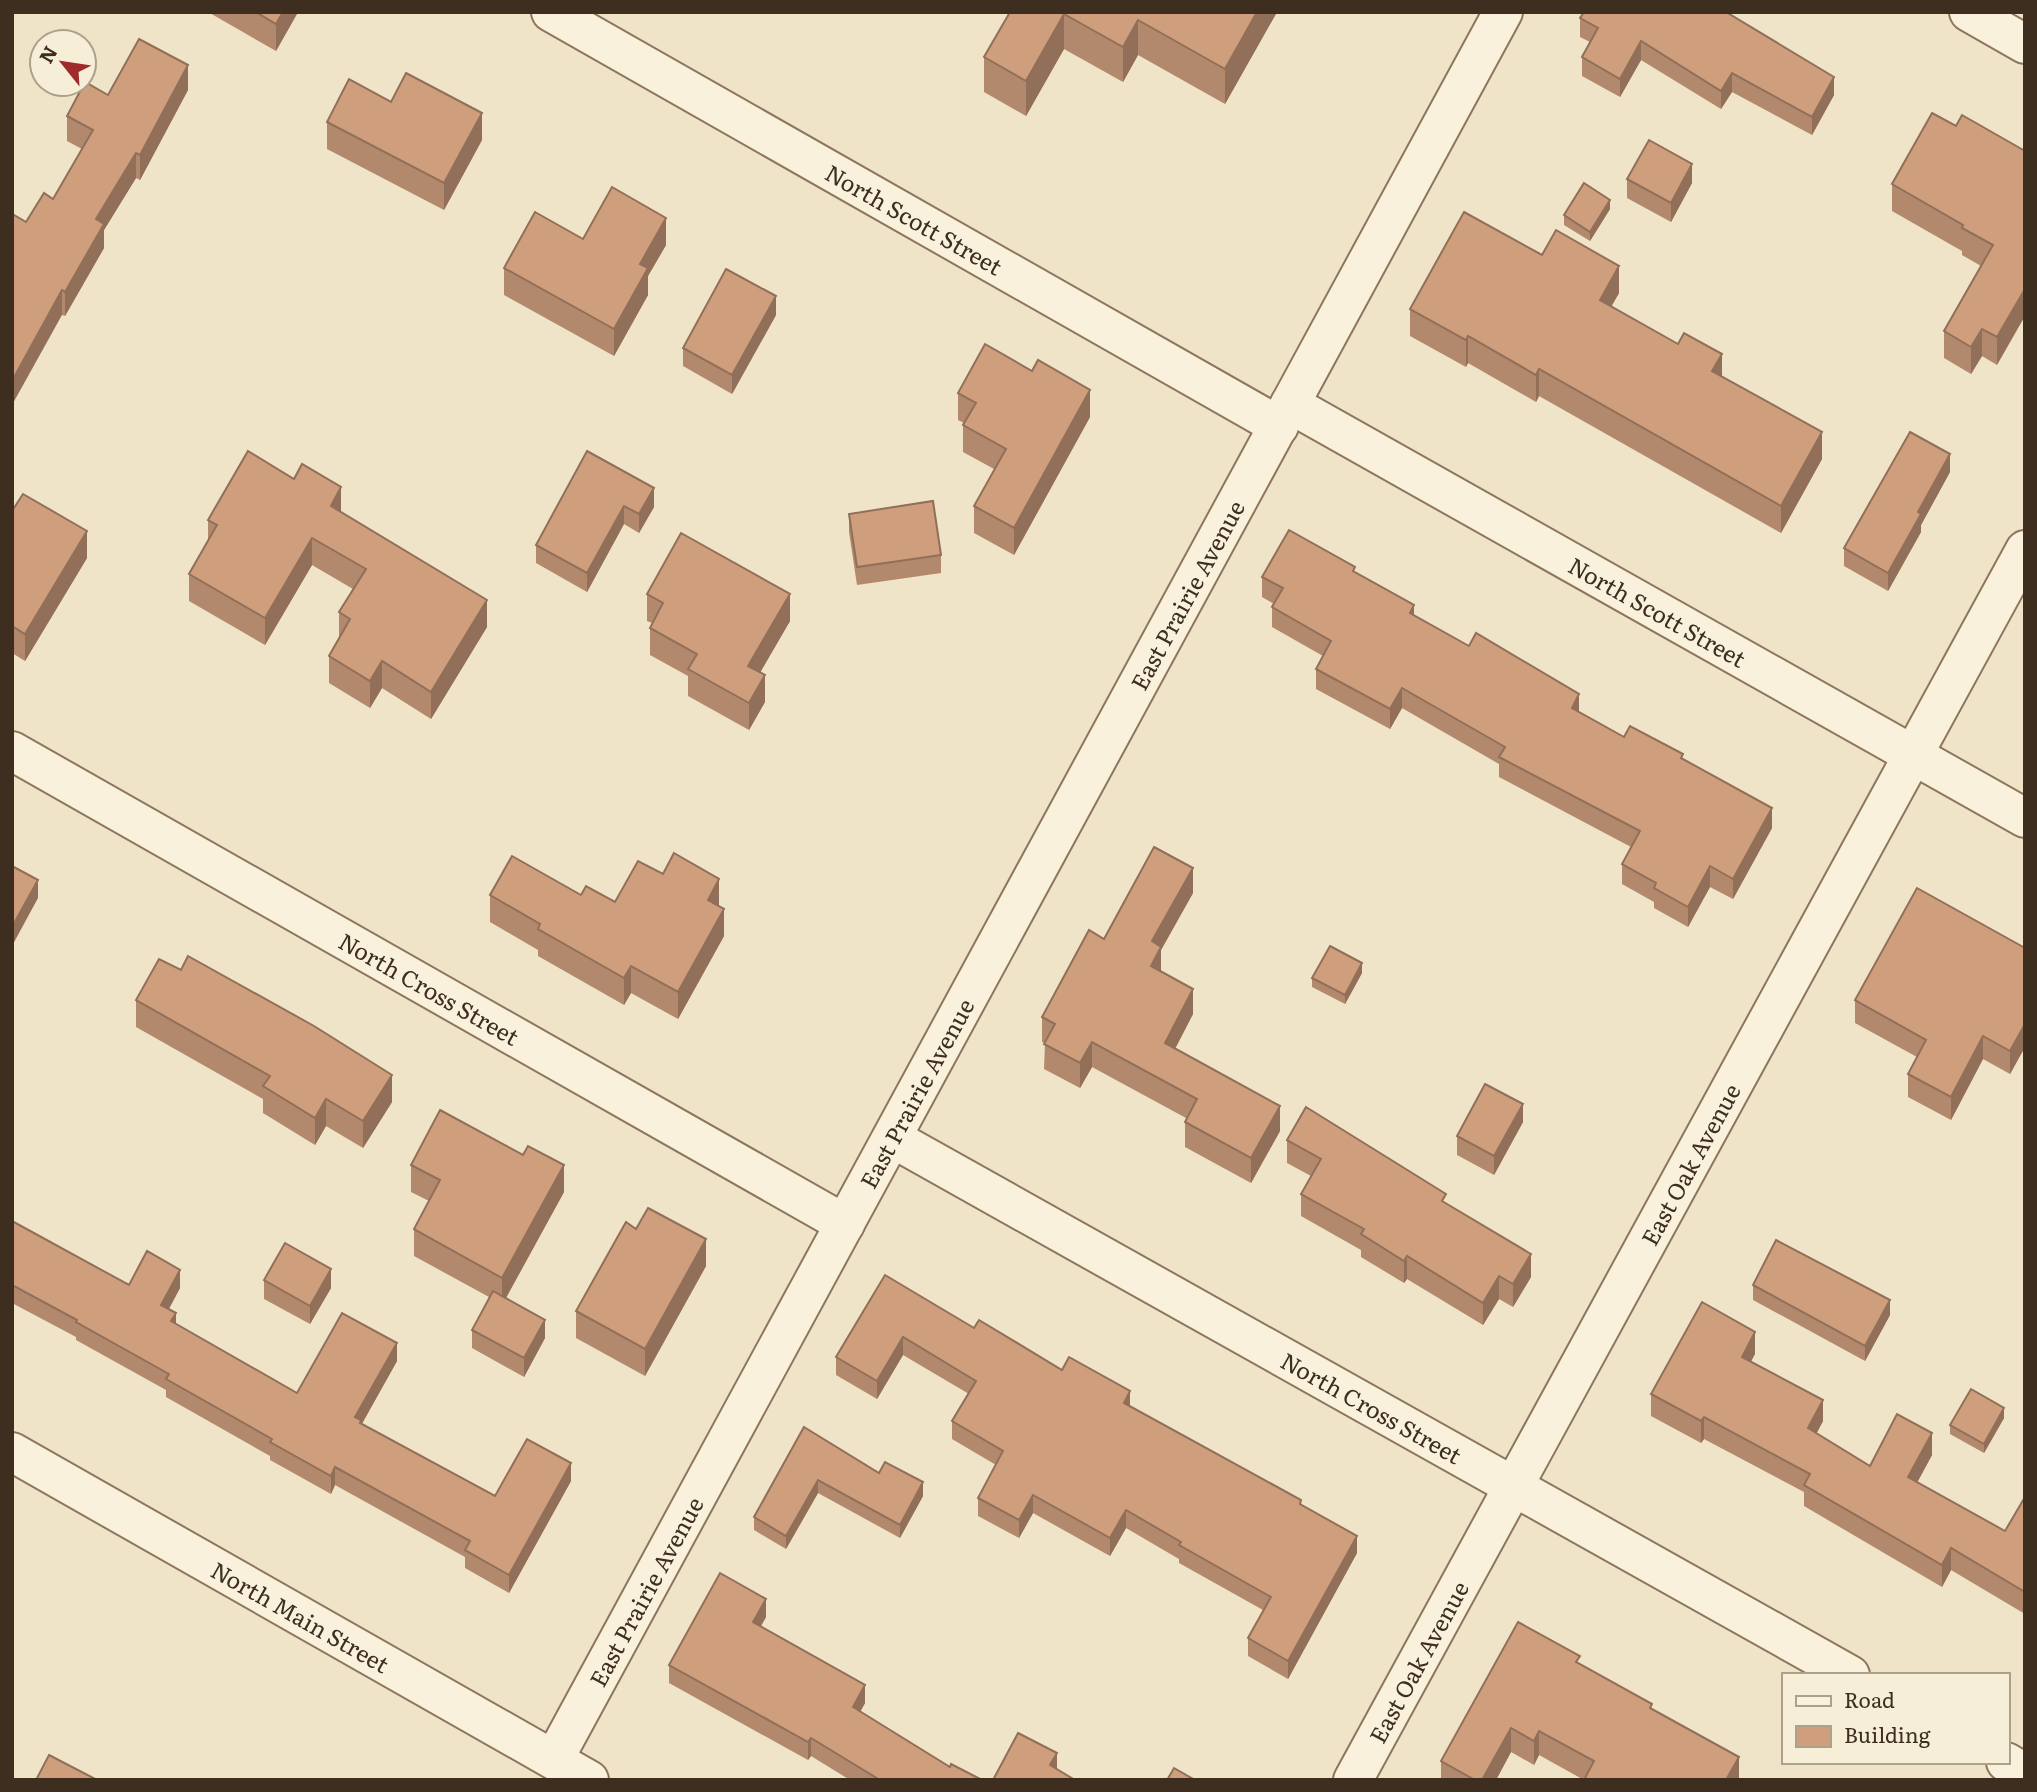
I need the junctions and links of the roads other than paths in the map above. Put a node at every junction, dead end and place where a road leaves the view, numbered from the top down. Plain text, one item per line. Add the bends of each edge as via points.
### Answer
1 (551, 12) edge
2 (1503, 12) edge
3 (1969, 12) edge
4 (2025, 44) edge
5 (1284, 415) junction
6 (2025, 550) edge
7 (12, 751) edge
8 (1913, 755) junction
9 (2025, 818) edge
10 (892, 1138) junction
11 (845, 1224) junction
12 (12, 1452) edge
13 (1513, 1486) junction
14 (1846, 1673) edge
15 (554, 1759) junction
16 (2009, 1764) edge
17 (2025, 1773) edge
18 (589, 1780) edge
19 (1353, 1780) edge

1 - 5 street, North Scott Street
2 - 5 street, East Prairie Avenue
3 - 4 street
5 - 8 street, North Scott Street
5 - 10 street, East Prairie Avenue
6 - 8 street, East Oak Avenue
7 - 11 street, North Cross Street
8 - 9 street, North Scott Street
8 - 13 street, East Oak Avenue
10 - 11 street, East Prairie Avenue
10 - 13 street, North Cross Street
11 - 15 street, East Prairie Avenue
12 - 15 street, North Main Street
13 - 14 street, North Cross Street
13 - 19 street, East Oak Avenue
15 - 18 street, North Main Street
16 - 17 street

